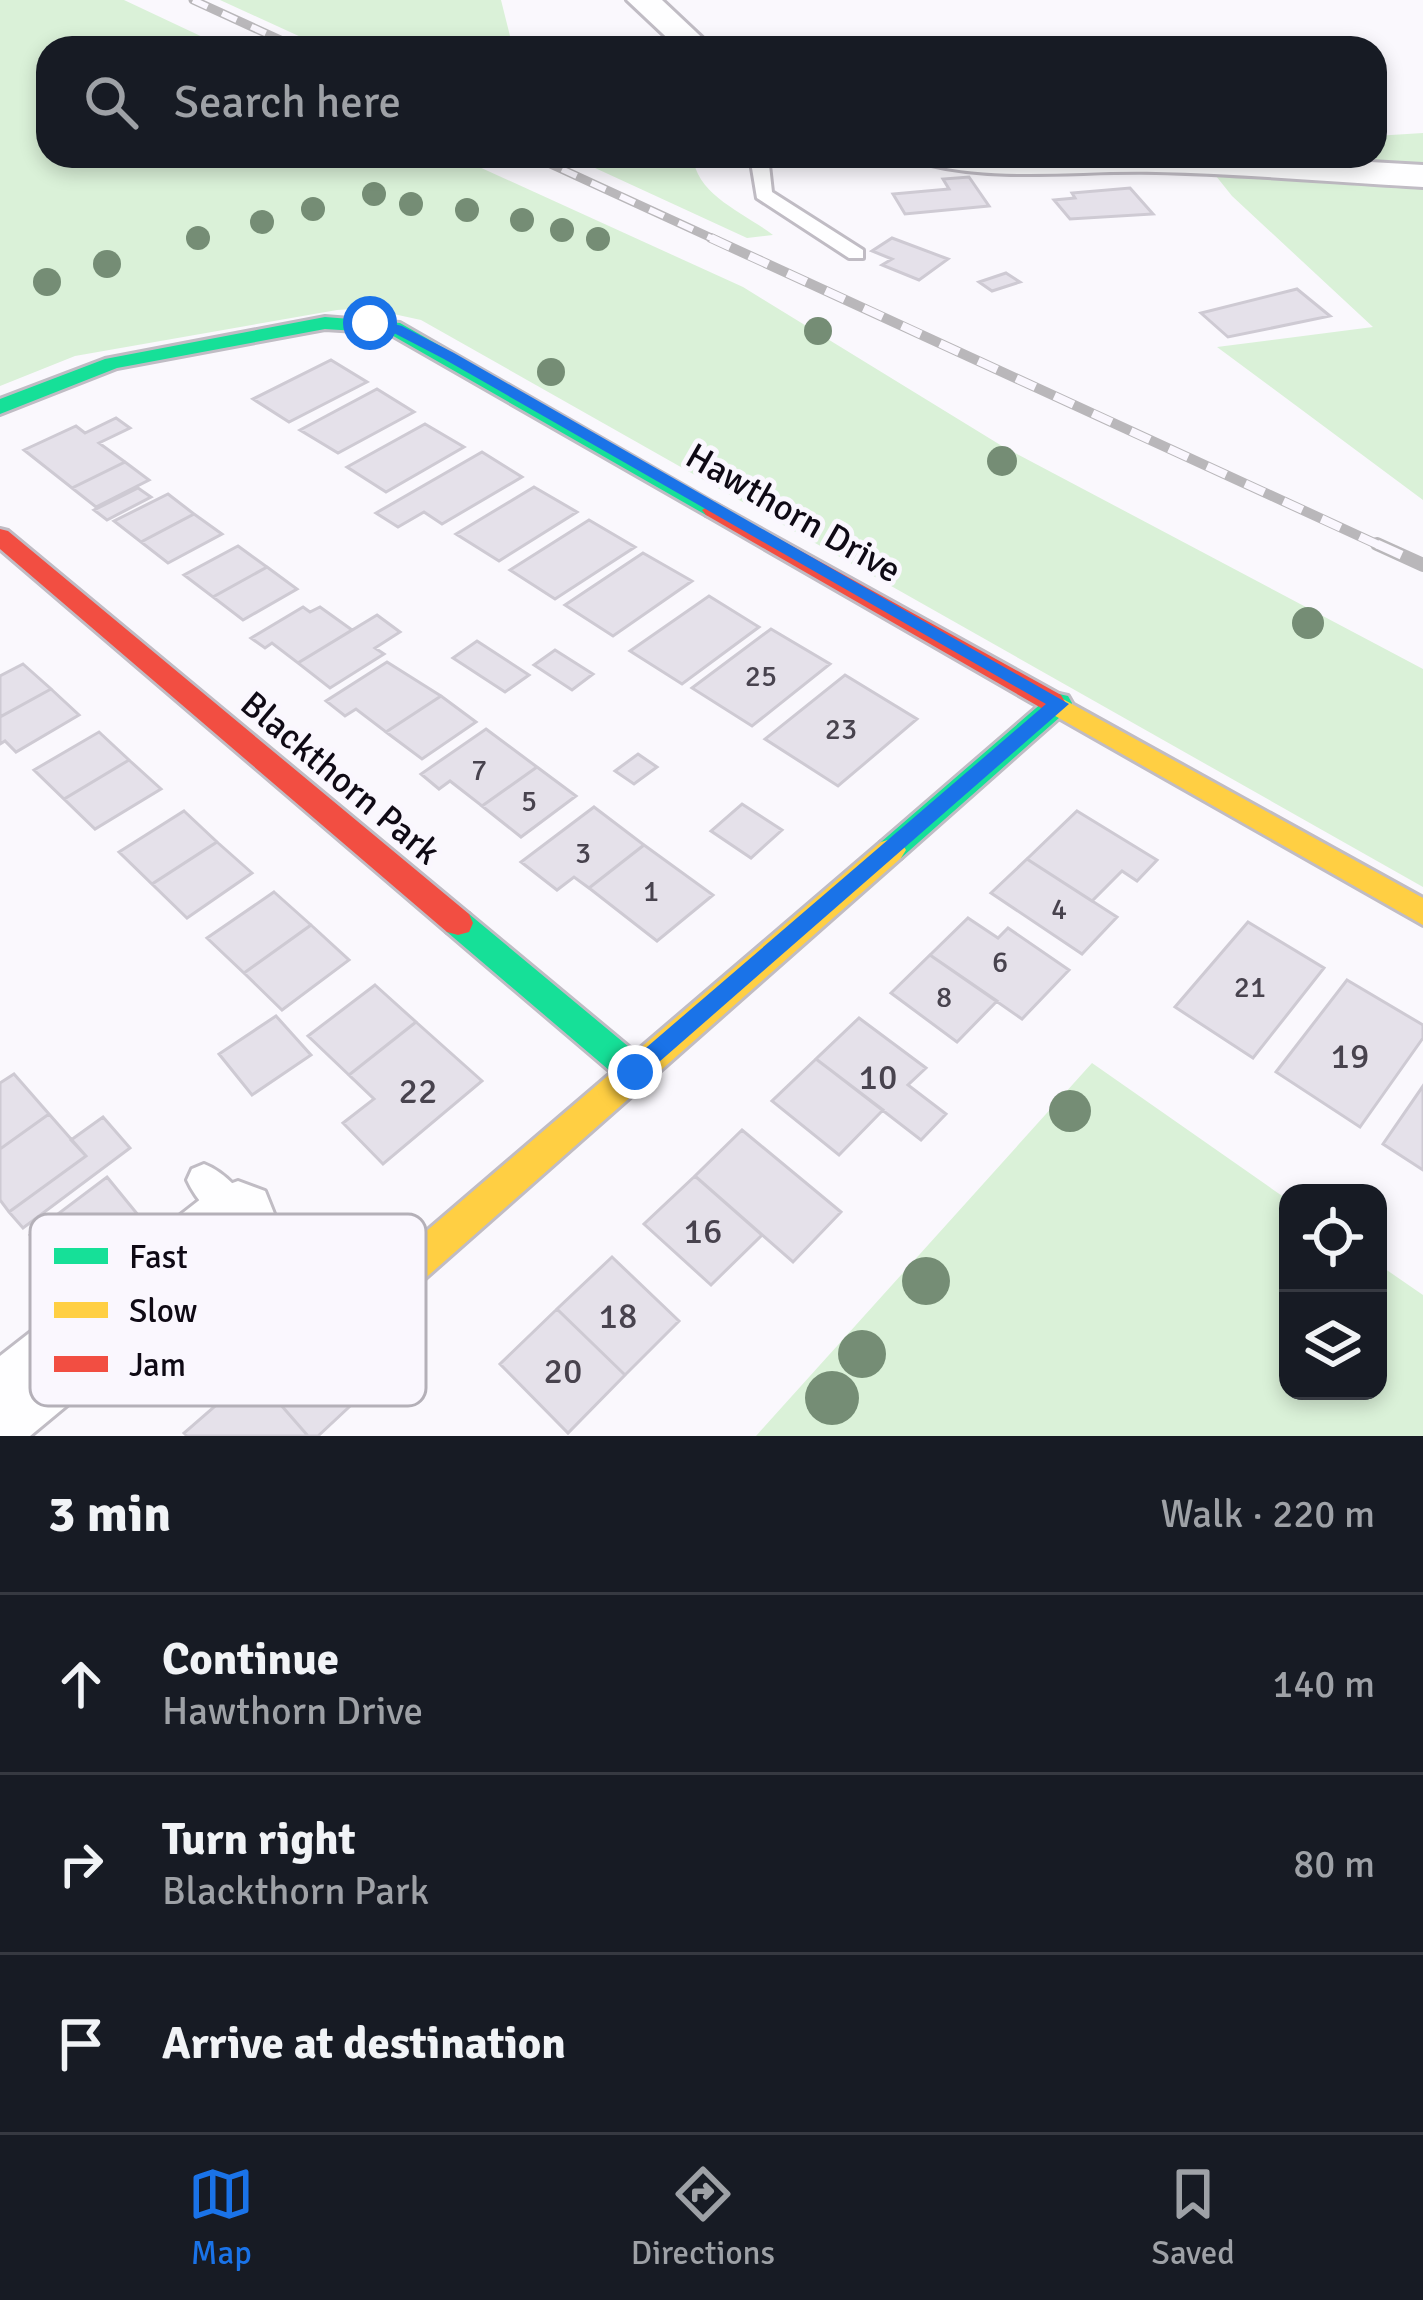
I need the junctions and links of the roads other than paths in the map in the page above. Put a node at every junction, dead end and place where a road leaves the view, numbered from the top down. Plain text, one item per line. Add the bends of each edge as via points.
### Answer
1 (643, 0) edge
2 (684, 36) edge
3 (761, 168) edge
4 (1281, 168) edge
5 (1423, 176) edge
6 (856, 254) dead end
7 (0, 407) edge
8 (0, 536) edge
9 (1059, 704) junction
10 (1423, 914) edge
11 (635, 1072) junction
12 (221, 1198) dead end
13 (204, 1214) edge
14 (426, 1254) edge
15 (30, 1379) edge
16 (0, 1408) edge

1 - 2 street
3 - 6 lane via 764,194
4 - 5 street
7 - 9 street, Hawthorn Drive via 92,369 326,323 392,327
8 - 11 street, Blackthorn Park
9 - 10 street, Hawthorn Drive
9 - 11 street
11 - 14 street
12 - 13 street
15 - 16 street

